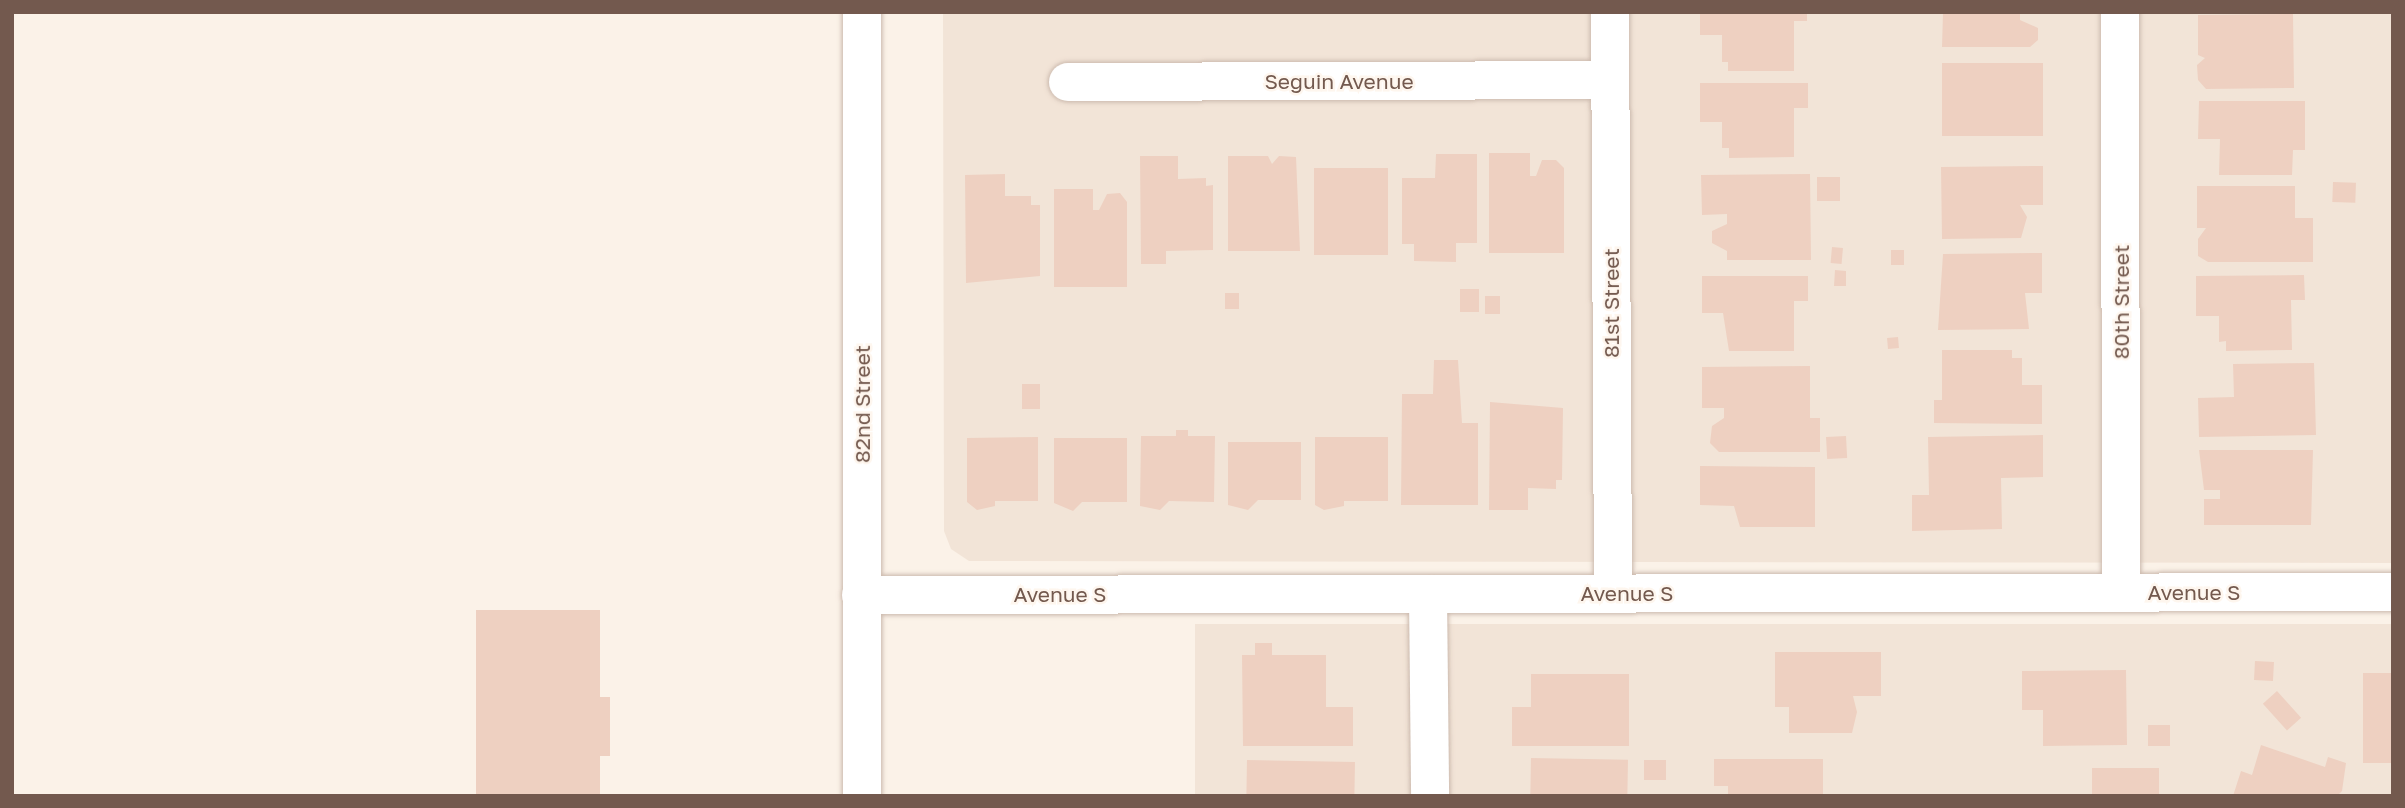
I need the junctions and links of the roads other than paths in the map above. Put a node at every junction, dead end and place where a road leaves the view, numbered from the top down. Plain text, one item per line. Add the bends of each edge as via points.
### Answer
1 (862, 12) edge
2 (1611, 12) edge
3 (2120, 12) edge
4 (1609, 80) junction
5 (1068, 82) dead end
6 (2393, 592) edge
7 (1613, 593) junction
8 (2121, 593) junction
9 (1429, 594) junction
10 (861, 595) junction
11 (862, 796) edge
12 (1430, 796) edge

1 - 10 street, 82nd Street
2 - 4 street, 81st Street
3 - 8 street, 80th Street
4 - 5 street, Seguin Avenue
4 - 7 street, 81st Street
6 - 8 street, Avenue S
7 - 8 street, Avenue S
7 - 9 street, Avenue S
9 - 10 street, Avenue S
9 - 12 street
10 - 11 street, 82nd Street

